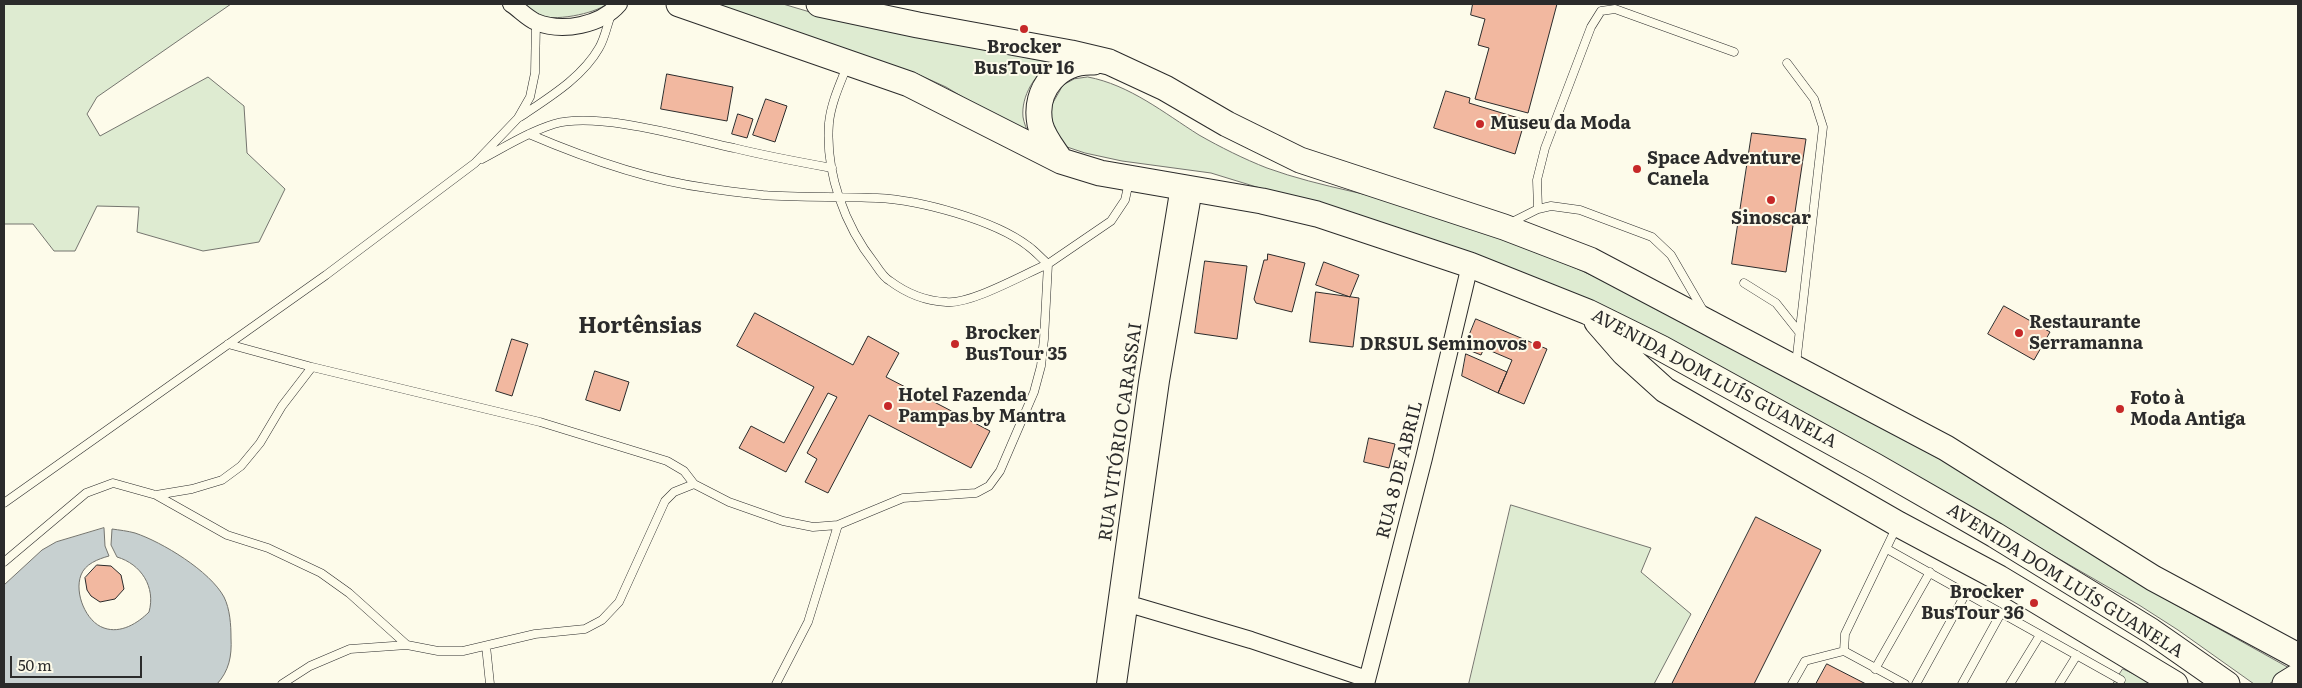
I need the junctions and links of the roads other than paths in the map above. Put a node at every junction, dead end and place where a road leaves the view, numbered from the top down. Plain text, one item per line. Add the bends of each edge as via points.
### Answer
1 (511, 4) edge
2 (679, 4) edge
3 (819, 4) edge
4 (615, 9) edge
5 (536, 22) junction
6 (1734, 52) dead end
7 (849, 62) junction
8 (1109, 62) junction
9 (1787, 64) dead end
10 (518, 118) junction
11 (529, 134) junction
12 (1061, 161) junction
13 (475, 163) junction
14 (832, 168) junction
15 (1130, 178) junction
16 (1187, 187) junction
17 (839, 197) junction
18 (1538, 209) junction
19 (1504, 226) junction
20 (1048, 264) junction
21 (1470, 265) junction
22 (1744, 283) dead end
23 (1588, 312) junction
24 (1710, 323) junction
25 (1800, 332) junction
26 (228, 344) junction
27 (312, 367) junction
28 (1795, 368) junction
29 (1875, 466) junction
30 (694, 484) junction
31 (156, 495) junction
32 (4, 503) edge
33 (1898, 524) junction
34 (838, 525) junction
35 (1887, 549) junction
36 (4, 562) edge
37 (1930, 572) junction
38 (1966, 593) junction
39 (1123, 602) junction
40 (2001, 613) junction
41 (2040, 635) junction
42 (407, 645) junction
43 (486, 646) junction
44 (1844, 651) junction
45 (2077, 655) junction
46 (2298, 656) edge
47 (1875, 668) junction
48 (2126, 673) edge
49 (2298, 676) edge
50 (1367, 682) edge
51 (282, 684) edge
52 (490, 684) edge
53 (776, 684) edge
54 (1105, 684) edge
55 (1118, 684) edge
56 (1792, 684) edge
57 (1905, 684) edge
58 (1916, 684) edge
59 (1962, 684) edge
60 (2010, 684) edge
61 (2059, 684) edge
62 (2175, 684) edge
63 (2227, 684) edge
64 (2284, 684) edge

1 - 5 street
2 - 7 main road, AVENIDA DOM LUÍS GUANELA
3 - 8 main road
4 - 5 street via 587,24 558,27
4 - 10 lane via 600,47 585,68
5 - 10 lane via 530,97
6 - 18 lane via 1615,9 1601,11 1545,148 1537,180
7 - 12 main road, AVENIDA DOM LUÍS GUANELA via 926,92
7 - 14 lane via 835,95 829,121 828,145
8 - 12 main road via 1073,63 1056,72 1044,88 1039,108 1040,125
8 - 19 main road via 1300,160
9 - 25 lane via 1814,99 1823,127
10 - 13 lane
11 - 13 lane
11 - 14 lane via 555,124 586,120 644,128
11 - 17 lane via 655,178 704,188 764,195
12 - 15 main road, AVENIDA DOM LUÍS GUANELA
13 - 26 lane
14 - 17 lane
15 - 16 main road, AVENIDA DOM LUÍS GUANELA
15 - 20 lane via 1124,200 1111,221
16 - 21 main road, AVENIDA DOM LUÍS GUANELA via 1317,214
16 - 39 street, RUA VITÓRIO CARASSAI via 1147,382
17 - 20 lane via 921,204 963,216 1027,245
17 - 20 lane via 862,248 888,281 917,296 947,303 974,297
18 - 19 lane
18 - 24 lane via 1552,206 1580,210 1652,237 1671,255
19 - 24 main road via 1590,260
20 - 34 lane via 1041,366 1034,392 1000,472 989,486 976,493 958,496 903,498
21 - 23 main road, AVENIDA DOM LUÍS GUANELA
21 - 50 street, RUA 8 DE ABRIL
22 - 25 lane via 1776,303
23 - 29 main road, AVENIDA DOM LUÍS GUANELA via 1662,348
23 - 33 main road via 1624,353 1665,390
24 - 28 main road
25 - 28 lane
26 - 27 lane
26 - 32 lane
27 - 30 lane via 540,422 667,461 684,470
27 - 31 lane via 241,466 222,480
28 - 46 main road via 1946,448 2154,578
29 - 33 main road
29 - 63 main road, AVENIDA DOM LUÍS GUANELA via 2118,610
30 - 34 lane via 729,502 783,521 813,527
30 - 43 lane via 674,492 665,501 619,602 602,620 585,629 535,634
31 - 36 lane via 113,483 86,493
31 - 42 lane via 227,535 268,548 321,573 349,593
33 - 35 lane
33 - 48 main road via 1999,578
34 - 53 lane via 808,622
35 - 37 lane
35 - 44 lane via 1845,634
37 - 38 lane
37 - 47 lane
38 - 40 lane
38 - 58 lane
39 - 50 street
39 - 54 street, RUA VITÓRIO CARASSAI
39 - 55 street, RUA VITÓRIO CARASSAI
40 - 41 lane
40 - 59 lane
41 - 45 lane
41 - 60 lane
42 - 43 lane via 438,651 463,651
42 - 51 lane via 350,649 310,666
43 - 52 lane
44 - 47 lane
44 - 56 lane via 1805,661
45 - 48 lane
45 - 61 lane
47 - 57 lane
48 - 62 main road
49 - 64 main road

